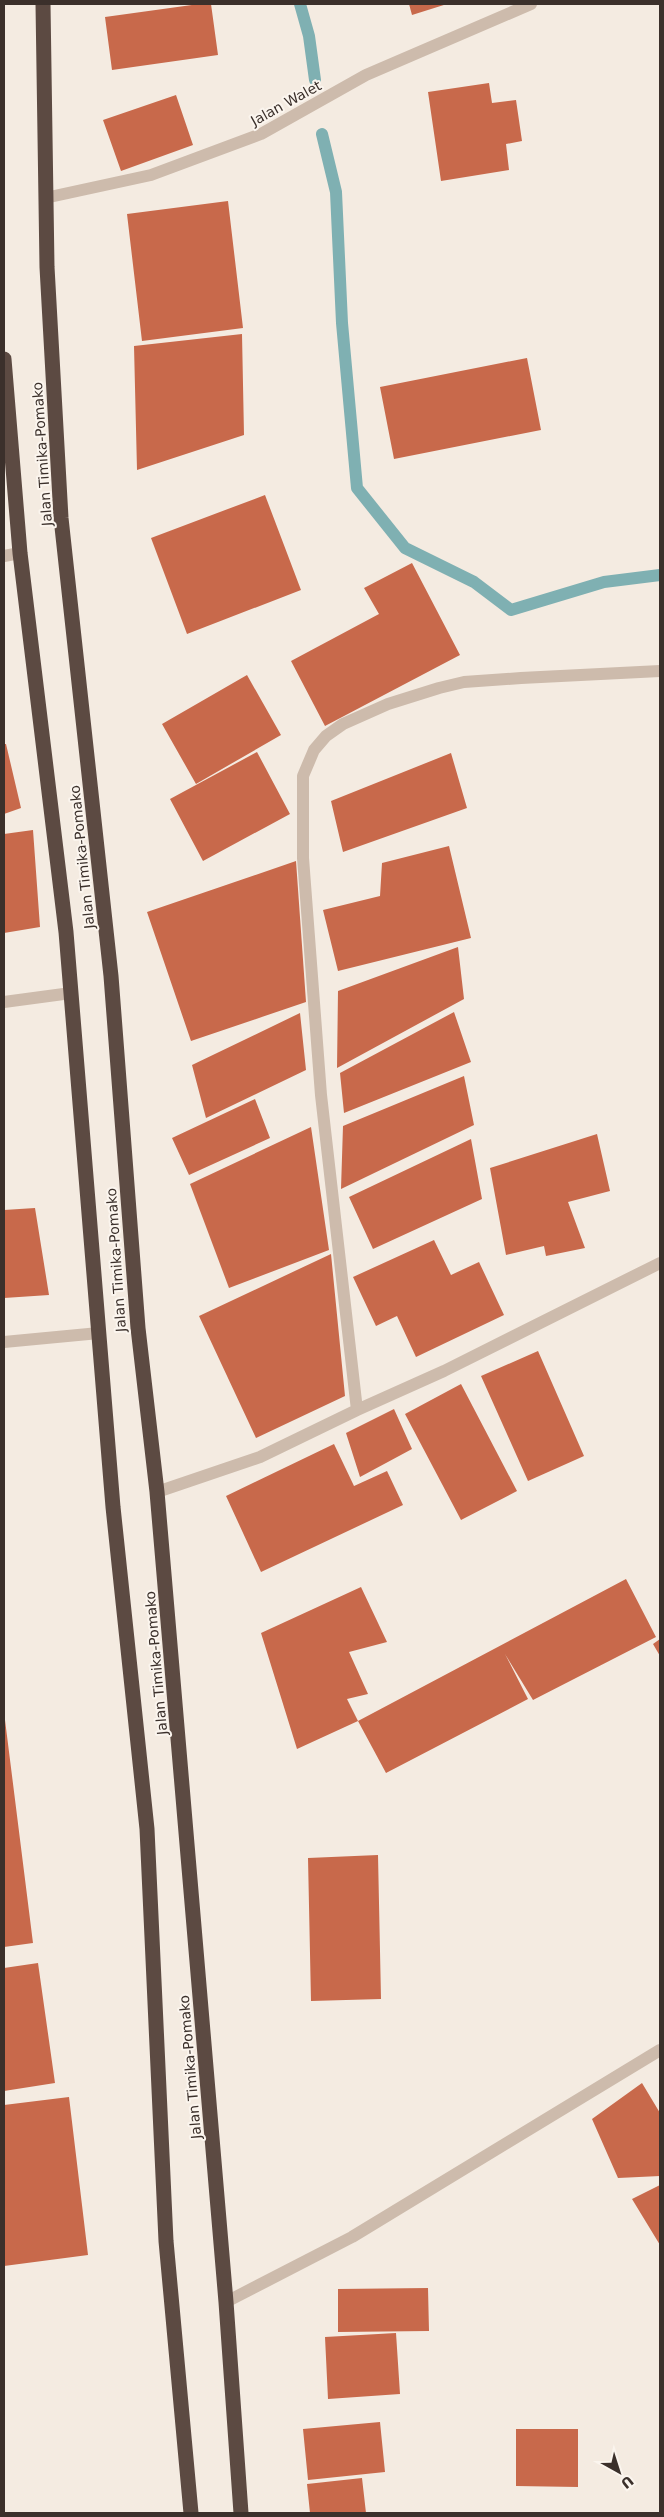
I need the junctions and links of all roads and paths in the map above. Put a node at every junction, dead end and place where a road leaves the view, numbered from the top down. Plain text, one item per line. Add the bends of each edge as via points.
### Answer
1 (43, 4) edge
2 (531, 4) edge
3 (45, 198) junction
4 (4, 359) edge
5 (20, 553) junction
6 (4, 556) edge
7 (660, 671) edge
8 (71, 993) junction
9 (4, 1002) edge
10 (660, 1263) edge
11 (99, 1333) junction
12 (4, 1342) edge
13 (357, 1410) junction
14 (157, 1492) junction
15 (660, 2050) edge
16 (226, 2302) junction
17 (191, 2513) edge
18 (241, 2513) edge

1 - 3 highway, Jalan Timika-Pomako
2 - 3 street, Jalan Walet via 366,75 261,134 151,175
3 - 14 highway, Jalan Timika-Pomako via 61,518 111,976 138,1328
4 - 5 highway, Jalan Timika-Pomako
5 - 6 street
5 - 8 highway, Jalan Timika-Pomako
7 - 13 street via 464,682 439,688 388,704 343,724 314,750 303,776 303,858 320,1095
8 - 9 street
8 - 11 highway, Jalan Timika-Pomako
10 - 13 street via 444,1371
11 - 12 street
11 - 17 highway, Jalan Timika-Pomako via 113,1507 147,1829 166,2241
13 - 14 street via 260,1457
14 - 16 highway, Jalan Timika-Pomako
15 - 16 street via 352,2237
16 - 18 highway, Jalan Timika-Pomako

